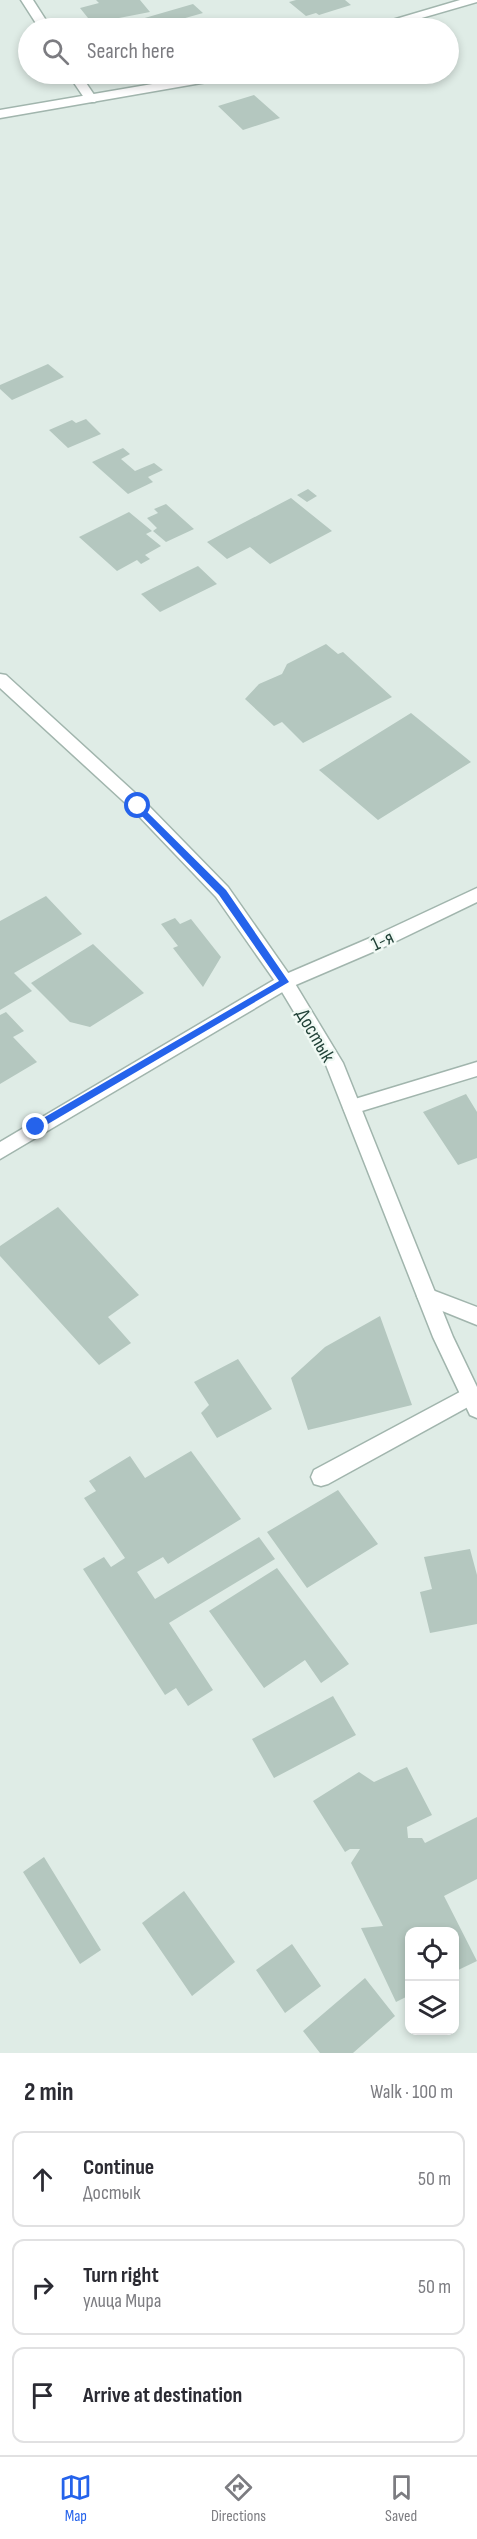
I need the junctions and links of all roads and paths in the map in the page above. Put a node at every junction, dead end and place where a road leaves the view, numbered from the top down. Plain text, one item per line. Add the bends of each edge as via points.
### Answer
1 (27, 0) edge
2 (473, 0) edge
3 (39, 18) edge
4 (411, 18) edge
5 (81, 84) edge
6 (171, 84) edge
7 (91, 99) junction
8 (0, 114) edge
9 (0, 679) edge
10 (477, 894) edge
11 (285, 982) junction
12 (477, 1069) edge
13 (352, 1107) junction
14 (0, 1151) edge
15 (428, 1296) junction
16 (477, 1316) edge
17 (474, 1402) edge
18 (321, 1477) dead end

1 - 3 street
2 - 4 street
5 - 7 street
6 - 7 street
7 - 8 street
9 - 11 street, Достык via 138,806 222,892
10 - 11 street, 1-я
11 - 13 street, Достык via 334,1063
11 - 14 street, 1-я
12 - 13 street
13 - 15 street, Достык
15 - 16 street
15 - 17 street, Достык
17 - 18 street

